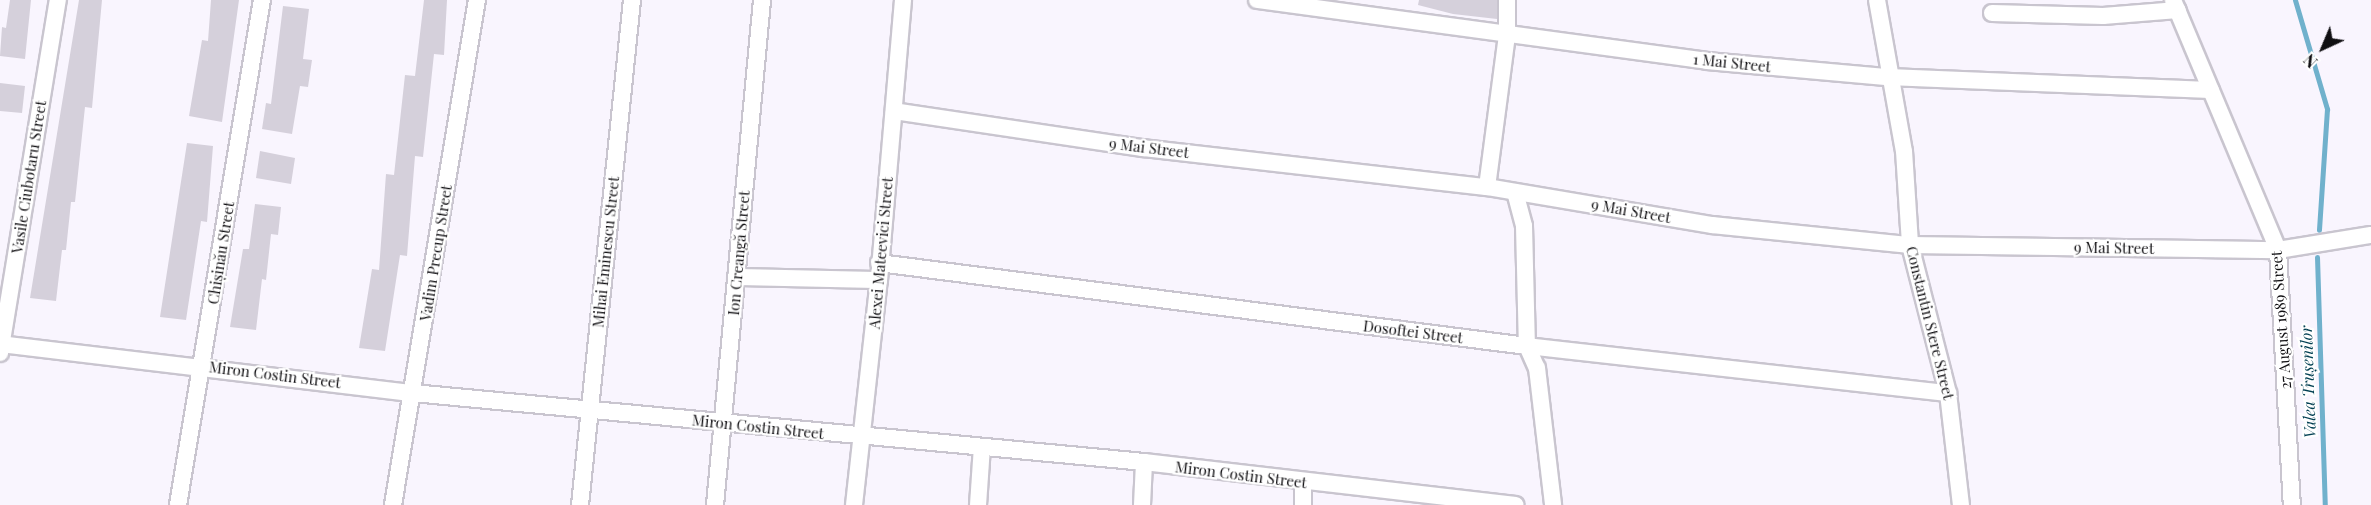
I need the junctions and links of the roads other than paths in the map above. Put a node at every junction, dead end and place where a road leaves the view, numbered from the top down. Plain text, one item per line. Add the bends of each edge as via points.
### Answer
1 (58, 0) edge
2 (262, 0) edge
3 (477, 0) edge
4 (632, 0) edge
5 (762, 0) edge
6 (903, 0) edge
7 (1257, 0) edge
8 (1508, 0) edge
9 (1876, 0) edge
10 (2176, 5) edge
11 (1992, 12) dead end
12 (1507, 35) junction
13 (1888, 77) junction
14 (2211, 90) junction
15 (894, 111) junction
16 (1487, 187) junction
17 (1515, 192) junction
18 (2371, 235) edge
19 (1910, 245) junction
20 (2278, 250) junction
21 (879, 263) junction
22 (736, 277) junction
23 (879, 280) junction
24 (1527, 346) junction
25 (1, 347) edge
26 (202, 366) junction
27 (413, 393) junction
28 (1948, 393) junction
29 (590, 408) junction
30 (724, 424) junction
31 (862, 438) junction
32 (981, 447) junction
33 (1144, 462) junction
34 (1303, 482) junction
35 (1466, 503) edge
36 (178, 505) edge
37 (393, 505) edge
38 (580, 505) edge
39 (715, 505) edge
40 (854, 505) edge
41 (978, 505) edge
42 (1142, 505) edge
43 (1303, 505) edge
44 (1516, 505) edge
45 (1553, 505) edge
46 (1961, 505) edge
47 (2292, 505) edge

1 - 25 street, Vasile Ciubotaru Street
2 - 26 street, Chișinău Street
3 - 27 street, Vadim Precup Street
4 - 29 street, Mihai Eminescu Street
5 - 22 street, Ion Creangă Street
6 - 15 street, Alexei Mateevici Street
7 - 12 street, 1 Mai Street
8 - 12 street
9 - 13 street, Constantin Stere Street
10 - 11 street, 27 August 1989 Street via 2103,16
10 - 14 street, 27 August 1989 Street
12 - 13 street, 1 Mai Street via 1707,61
12 - 16 street
13 - 14 street, 1 Mai Street
13 - 19 street, Constantin Stere Street via 1904,152
14 - 20 street, 27 August 1989 Street
15 - 16 street, 9 Mai Street via 1143,148
15 - 21 street, Alexei Mateevici Street
16 - 17 street, 9 Mai Street
17 - 19 street, 9 Mai Street via 1712,225
17 - 24 street via 1524,226
18 - 20 street, 9 Mai Street
19 - 20 street, 9 Mai Street
19 - 28 street, Constantin Stere Street
20 - 47 street, 27 August 1989 Street
21 - 23 street, Alexei Mateevici Street
21 - 24 street, Dosoftei Street
22 - 23 street
22 - 30 street, Ion Creangă Street
23 - 31 street, Alexei Mateevici Street
24 - 28 street, Dosoftei Street
24 - 45 street via 1537,368
25 - 26 street, Miron Costin Street
26 - 27 street, Miron Costin Street
26 - 36 street, Chișinău Street
27 - 29 street, Miron Costin Street
27 - 37 street, Vadim Precup Street
28 - 46 street, Constantin Stere Street
29 - 30 street, Miron Costin Street
29 - 38 street, Mihai Eminescu Street
30 - 31 street, Miron Costin Street
30 - 39 street, Ion Creangă Street
31 - 32 street, Miron Costin Street
31 - 40 street, Alexei Mateevici Street
32 - 33 street, Miron Costin Street
32 - 41 street
33 - 34 street, Miron Costin Street
33 - 42 street
34 - 35 street, Miron Costin Street
34 - 43 street
35 - 44 street, Miron Costin Street

